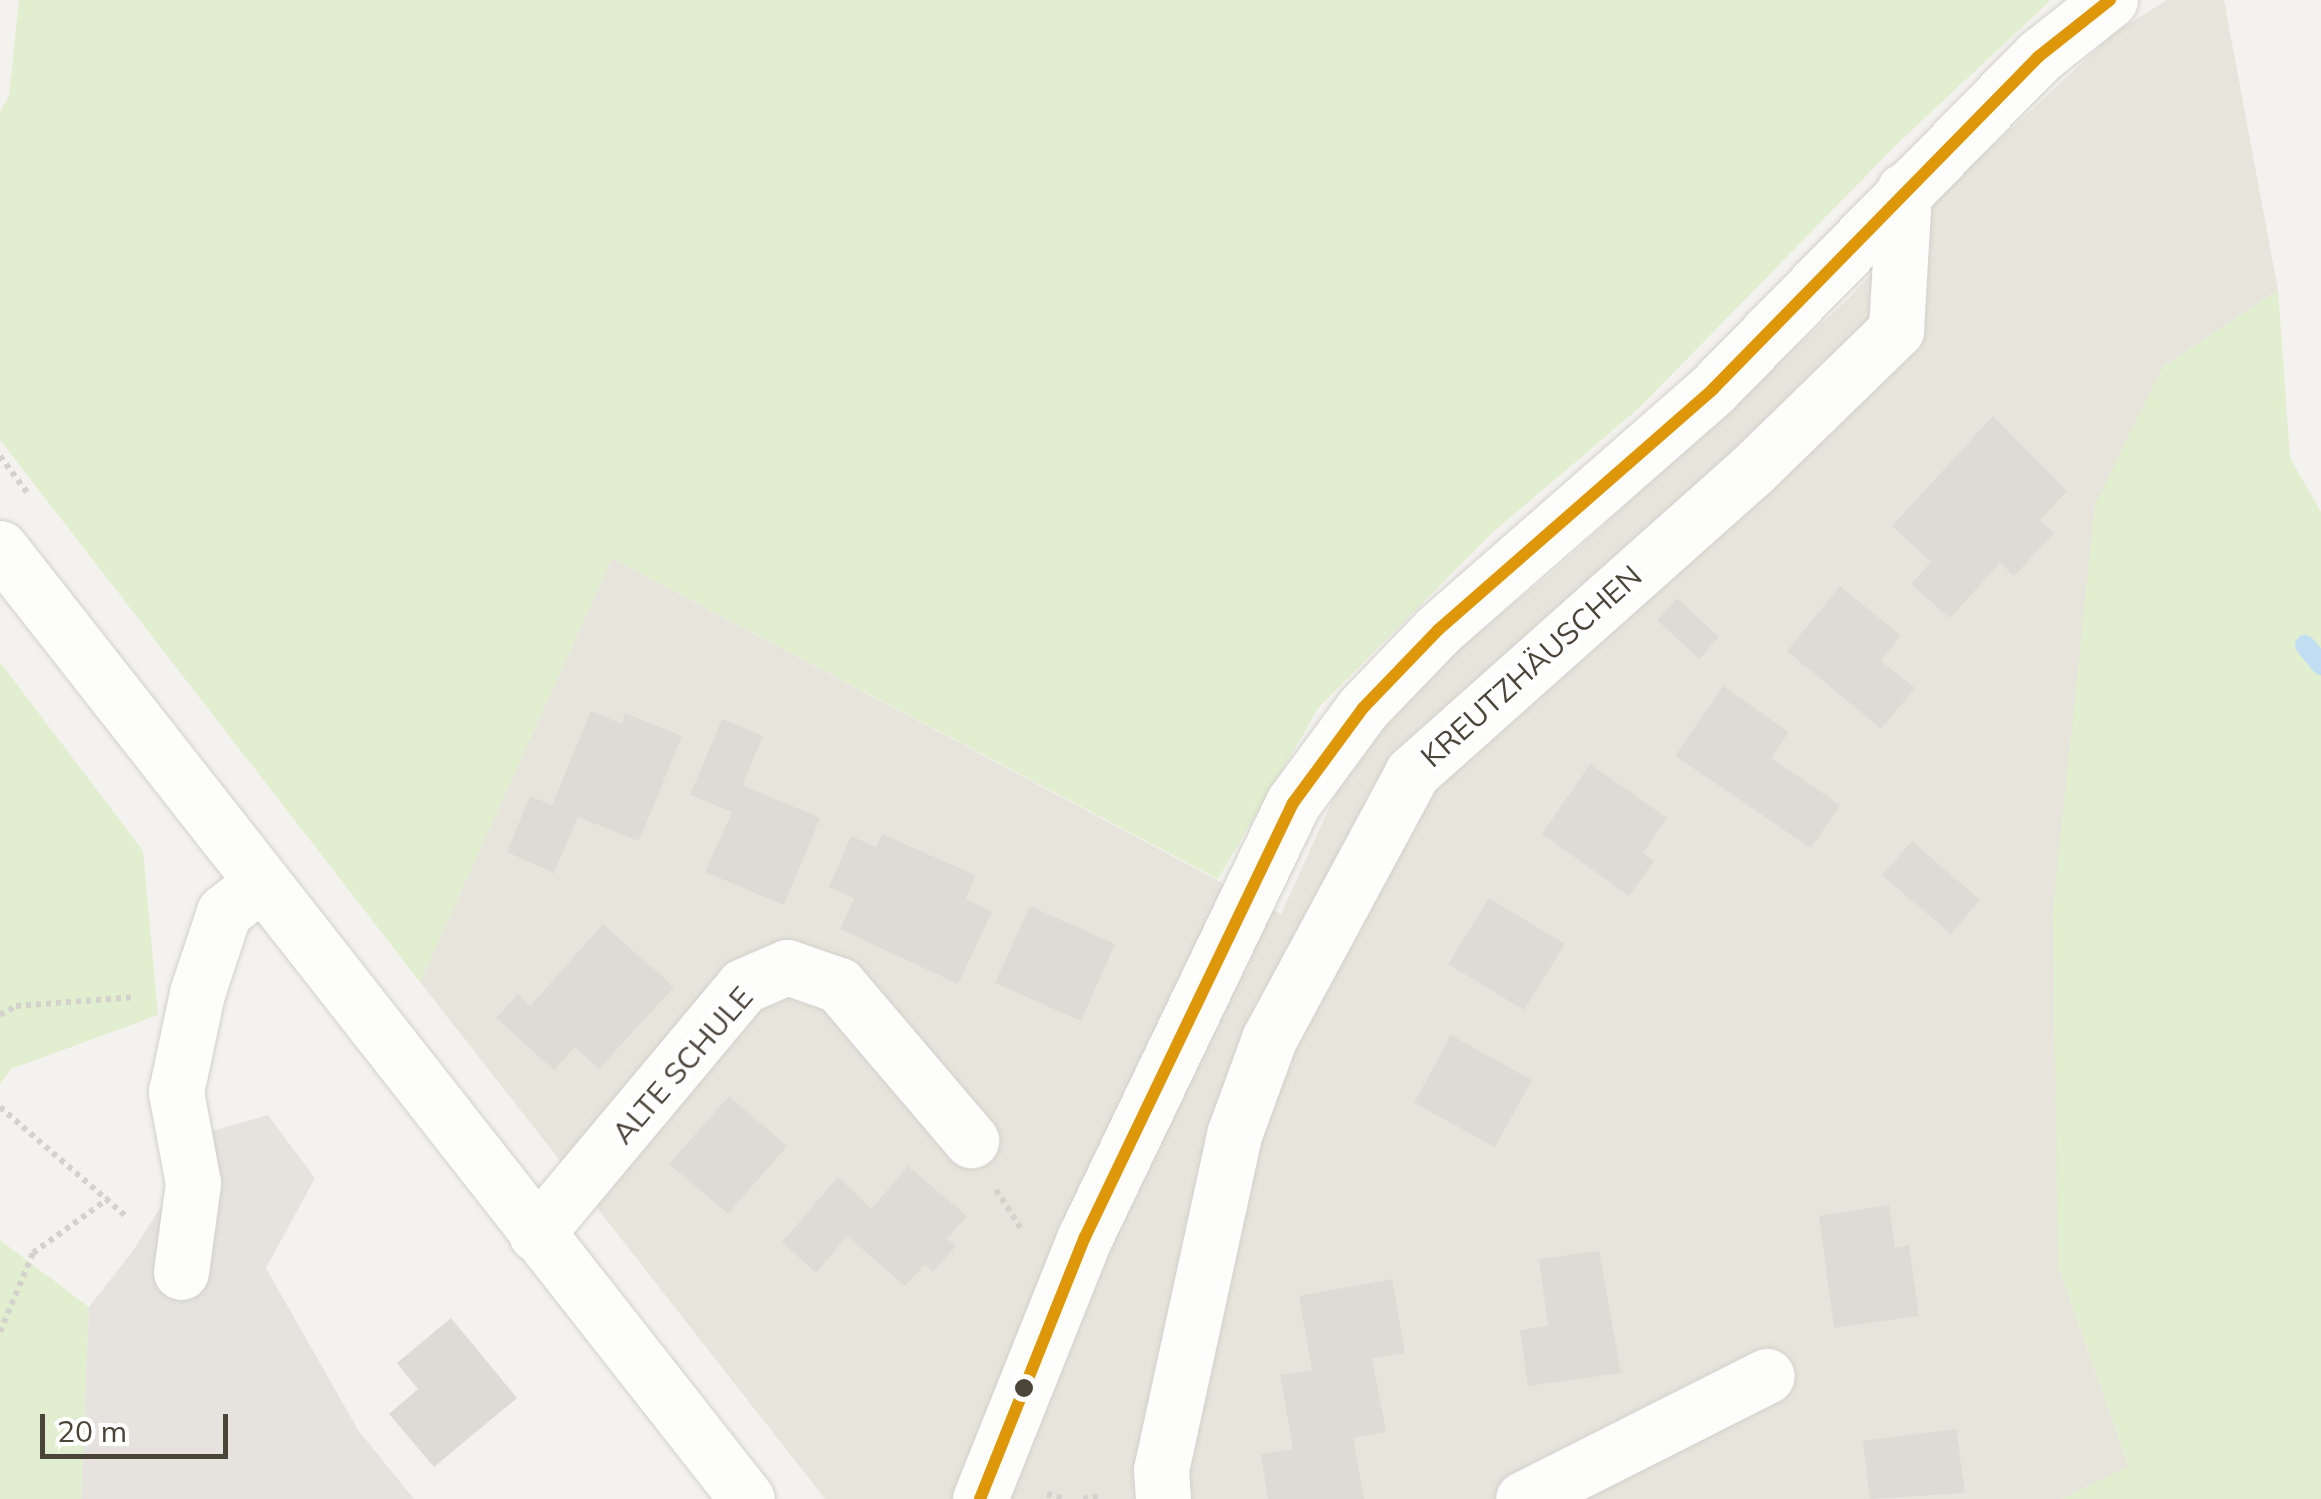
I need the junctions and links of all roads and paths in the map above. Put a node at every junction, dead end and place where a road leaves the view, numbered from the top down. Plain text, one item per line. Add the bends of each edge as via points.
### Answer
1 (2110, 0) edge
2 (1904, 190) junction
3 (0, 548) edge
4 (261, 883) junction
5 (197, 993) junction
6 (0, 1016) edge
7 (0, 1107) edge
8 (971, 1140) joint
9 (108, 1198) junction
10 (536, 1234) junction
11 (1034, 1245) dead end
12 (181, 1272) joint
13 (0, 1332) edge
14 (1767, 1376) dead end
15 (1041, 1492) dead end
16 (747, 1499) edge
17 (980, 1499) edge
18 (1065, 1499) edge
19 (1163, 1499) edge
20 (1523, 1499) edge

1 - 2 street via 2038,56
2 - 17 street via 1713,389 1438,630 1363,708 1293,802 1085,1237
2 - 19 street, KREUTZHÄUSCHEN via 1896,330 1752,470 1412,773 1269,1039 1235,1132 1162,1470
3 - 4 street
4 - 5 street via 224,912
4 - 10 street
5 - 6 path via 16,1006
5 - 12 street via 176,1092 192,1183
7 - 9 path
8 - 10 street, ALTE SCHULE via 839,985 788,967 744,986
8 - 11 path via 1006,1210
9 - 12 path
9 - 13 path via 33,1253
10 - 16 street
14 - 20 street
15 - 18 path

